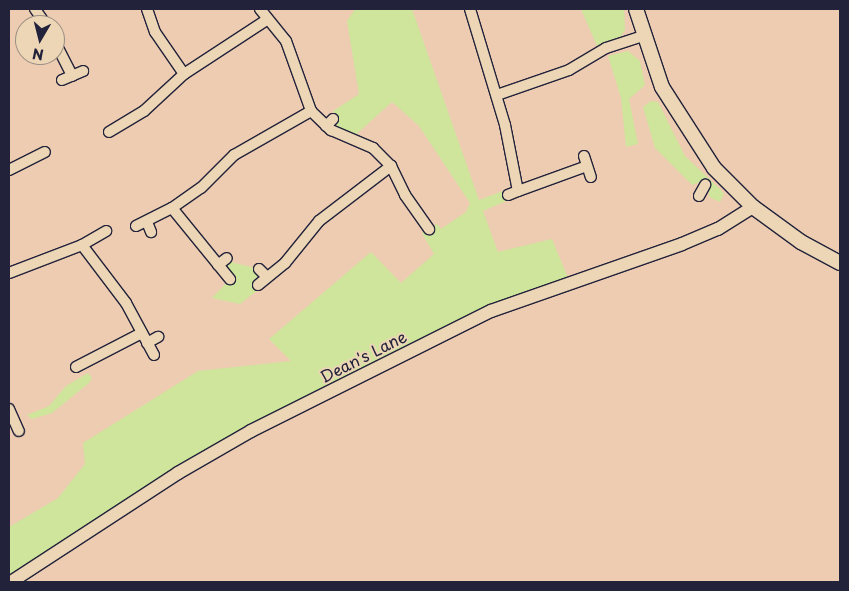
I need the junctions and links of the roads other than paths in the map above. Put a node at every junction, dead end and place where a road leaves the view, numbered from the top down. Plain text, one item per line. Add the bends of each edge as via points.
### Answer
1 (147, 9) edge
2 (260, 9) edge
3 (470, 9) edge
4 (636, 9) edge
5 (268, 20) junction
6 (642, 36) junction
7 (65, 62) edge
8 (83, 71) dead end
9 (184, 74) junction
10 (72, 76) junction
11 (62, 80) dead end
12 (497, 95) junction
13 (311, 111) junction
14 (109, 132) dead end
15 (45, 152) dead end
16 (391, 166) junction
17 (9, 170) edge
18 (591, 177) dead end
19 (705, 185) dead end
20 (699, 196) dead end
21 (752, 207) junction
22 (172, 208) junction
23 (147, 222) junction
24 (136, 226) dead end
25 (429, 229) dead end
26 (106, 231) dead end
27 (152, 232) dead end
28 (82, 245) junction
29 (227, 258) dead end
30 (840, 263) edge
31 (218, 265) junction
32 (259, 269) dead end
33 (9, 273) edge
34 (267, 277) junction
35 (230, 279) dead end
36 (258, 285) dead end
37 (142, 333) junction
38 (158, 338) dead end
39 (147, 343) junction
40 (154, 355) dead end
41 (76, 368) dead end
42 (9, 409) edge
43 (19, 426) dead end
44 (11, 582) edge

1 - 9 street via 155,32
2 - 5 street
3 - 12 street
4 - 6 main road
5 - 9 street
5 - 13 street via 286,41
6 - 12 street via 606,48 569,70
6 - 21 main road via 662,88 695,142
7 - 10 street
8 - 10 street
9 - 14 street via 144,112
10 - 11 street
12 - 18 street via 513,193 585,161
13 - 16 street via 373,148
13 - 22 street via 234,155 201,188
15 - 17 street
16 - 25 street via 405,195
16 - 34 street via 319,222 285,263
19 - 20 street
21 - 30 main road via 800,242
21 - 44 street, Dean's Lane via 718,229 682,244 491,311 250,431 178,473
22 - 23 street
22 - 31 street
23 - 24 street
23 - 27 street
26 - 28 street
28 - 33 street
28 - 37 street via 126,303
29 - 31 street
31 - 35 street
32 - 34 street
34 - 36 street
37 - 39 street
37 - 41 street
38 - 39 street
39 - 40 street
42 - 43 street

